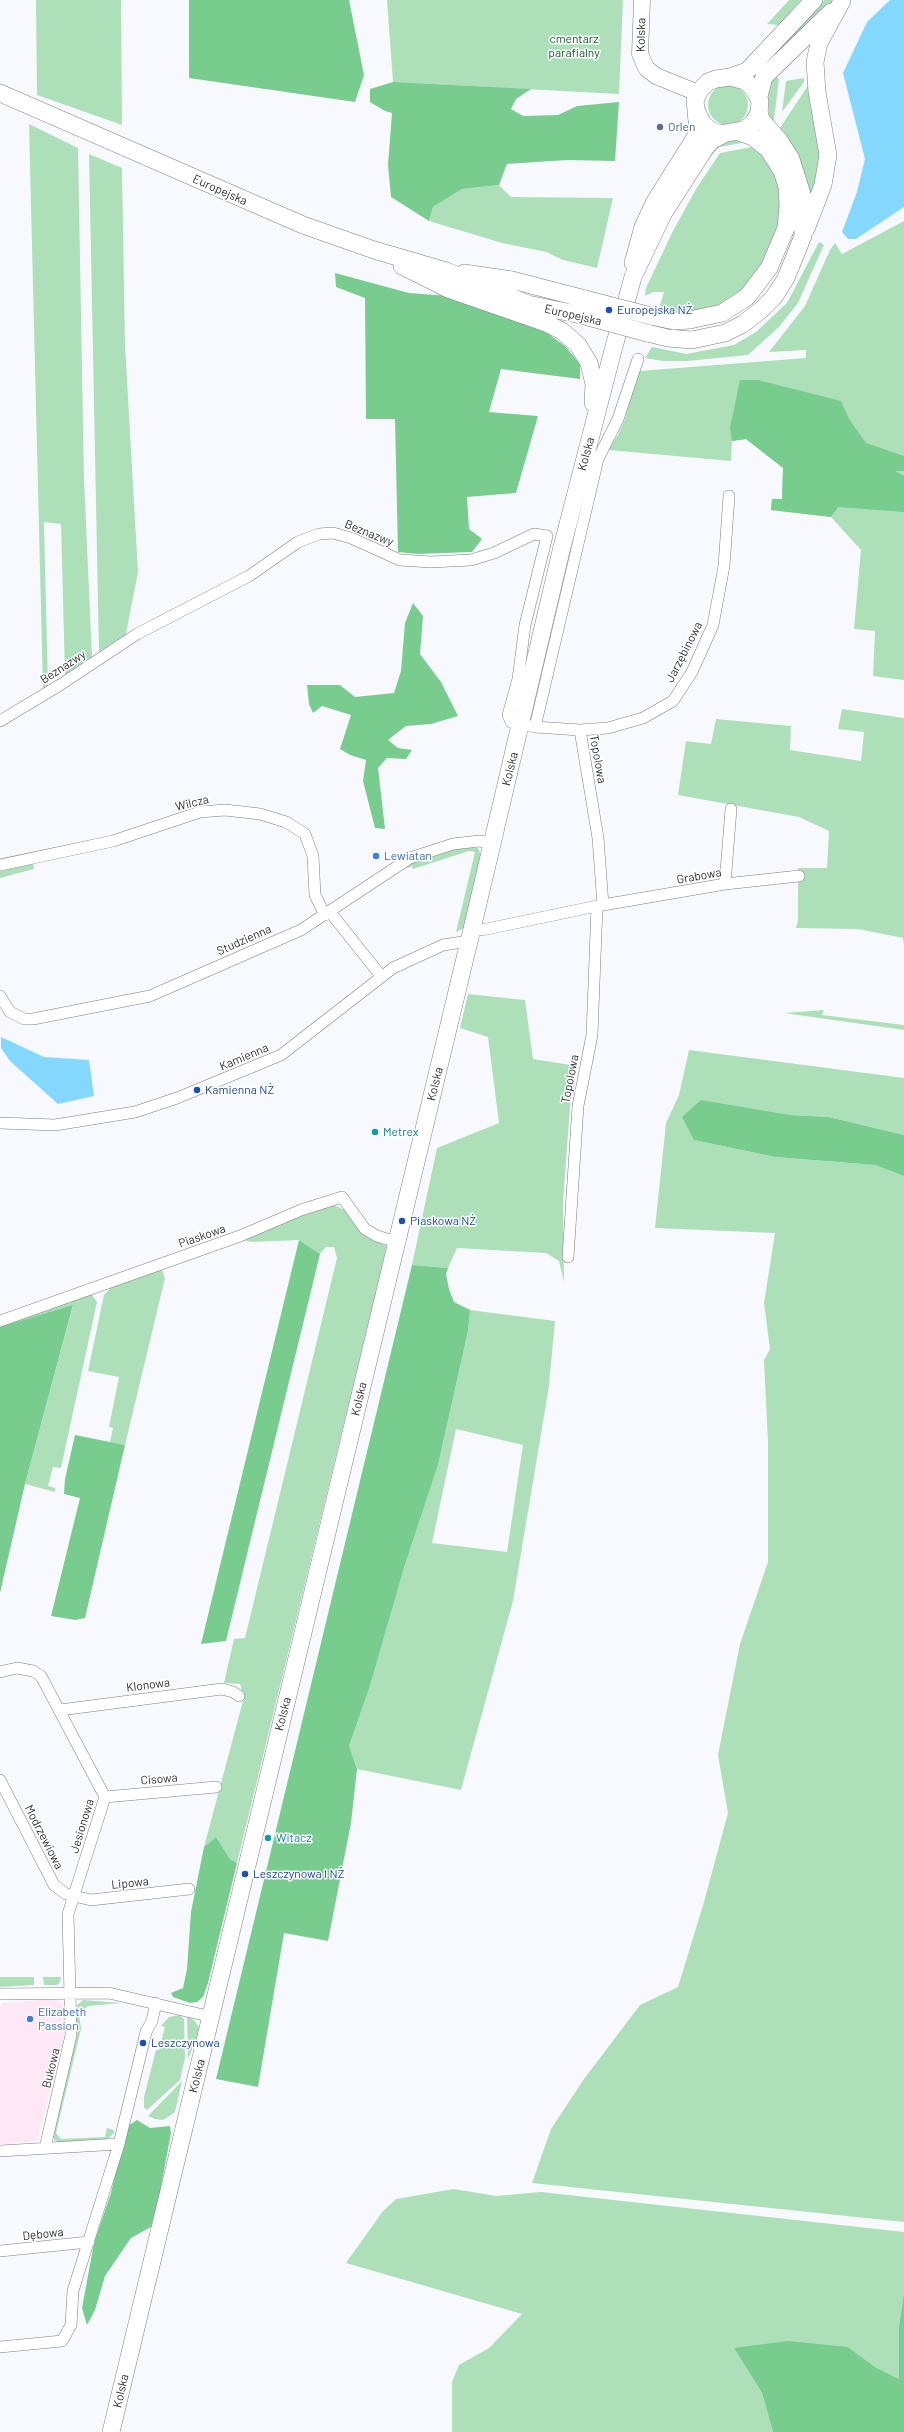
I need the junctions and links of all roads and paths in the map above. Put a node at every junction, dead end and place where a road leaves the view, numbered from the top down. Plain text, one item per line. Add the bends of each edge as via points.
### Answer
1 (642, 0) edge
2 (814, 0) edge
3 (843, 1) edge
4 (730, 77) junction
5 (0, 93) edge
6 (698, 93) junction
7 (759, 103) junction
8 (696, 110) junction
9 (732, 133) junction
10 (803, 236) junction
11 (366, 248) junction
12 (446, 271) junction
13 (633, 277) junction
14 (638, 359) dead end
15 (592, 431) junction
16 (729, 496) dead end
17 (0, 721) edge
18 (528, 726) junction
19 (608, 728) joint
20 (580, 730) junction
21 (731, 809) dead end
22 (492, 843) junction
23 (0, 865) edge
24 (799, 876) dead end
25 (726, 884) junction
26 (600, 906) junction
27 (328, 914) junction
28 (471, 935) junction
29 (381, 976) junction
30 (0, 996) edge
31 (0, 1123) edge
32 (397, 1242) junction
33 (568, 1257) dead end
34 (0, 1321) edge
35 (0, 1672) edge
36 (238, 1696) dead end
37 (60, 1710) junction
38 (0, 1780) edge
39 (216, 1787) dead end
40 (105, 1797) junction
41 (189, 1889) dead end
42 (74, 1897) junction
43 (69, 1992) junction
44 (0, 1994) edge
45 (156, 2003) junction
46 (212, 2017) junction
47 (119, 2144) junction
48 (45, 2148) junction
49 (0, 2151) edge
50 (89, 2242) junction
51 (0, 2251) edge
52 (0, 2347) edge
53 (111, 2432) edge

1 - 6 street, Kolska via 640,54 646,68 658,77
2 - 4 main road via 747,71
3 - 7 main road via 764,77
3 - 10 main road via 822,36 816,57 815,79 828,154 823,185
4 - 6 main road via 713,80
4 - 7 main road via 747,82
5 - 11 main road, Europejska via 280,216
6 - 8 main road
7 - 9 main road via 753,123
7 - 10 main road, Europejska via 761,120 779,140 795,165 802,194
8 - 9 main road via 708,128
8 - 13 main road via 696,136 662,189 646,220 633,258
9 - 12 main road, Europejska, bridge via 753,137 768,150 782,171 787,186 788,206 786,228 769,268 747,298 722,313 674,321 512,280
9 - 13 main road via 711,141 676,192
10 - 12 main road, Europejska, bridge via 781,287 761,310 743,324 725,333 692,340 668,338 528,304
11 - 12 main road, Europejska
11 - 15 main road via 448,289 546,323 570,337 584,354 592,372
13 - 15 main road, Kolska
14 - 18 street via 618,419 598,459
15 - 18 main road, Kolska via 561,551
16 - 19 street, Jarzębinowa via 719,598 713,625 692,672 673,701 643,718
17 - 18 street, Beznazwy via 60,685 136,634 248,576 310,537 326,533 340,534 400,560 451,562 483,557 524,538 541,534 547,536 525,625 518,679 508,715 511,722
18 - 20 street, Topolowa
18 - 22 main road, Kolska
19 - 20 street, Topolowa
20 - 26 street, Topolowa via 598,838
21 - 25 street
22 - 27 street, Studzienna via 480,841 453,844 410,858
22 - 28 main road, Kolska
23 - 27 street, Wilcza via 113,841 200,812 225,810 260,814 286,822 305,834 313,856 315,895
24 - 25 street, Grabowa
25 - 26 street, Grabowa
26 - 28 street via 482,930
26 - 33 street, Topolowa via 592,1035 578,1106
27 - 29 street, Wilcza
27 - 30 street, Studzienna via 301,930 150,996 33,1019 10,1012
28 - 29 street, Kamienna via 400,964
28 - 32 main road, Kolska
29 - 31 street, Kamienna via 285,1053 197,1090 144,1109 118,1115 48,1126
32 - 34 street, Piaskowa via 365,1229 342,1197
32 - 46 main road, Kolska
35 - 37 street, Jesionowa via 17,1668 38,1674 44,1679
36 - 37 street, Klonowa via 222,1689
37 - 40 street, Jesionowa
38 - 42 street, Modrzewiowa via 54,1885
39 - 40 street, Cisowa
40 - 42 street, Jesionowa
41 - 42 street, Lipowa via 91,1900
42 - 43 street, Jesionowa via 68,1914
43 - 44 street
43 - 45 street via 109,1993
43 - 48 street, Bukowa via 70,2042
45 - 46 street
45 - 47 street via 152,2021 146,2032
46 - 53 main road, Kolska
47 - 48 street
47 - 50 street
48 - 49 street
50 - 51 street, Dębowa
50 - 52 street via 73,2291 71,2325 62,2341

